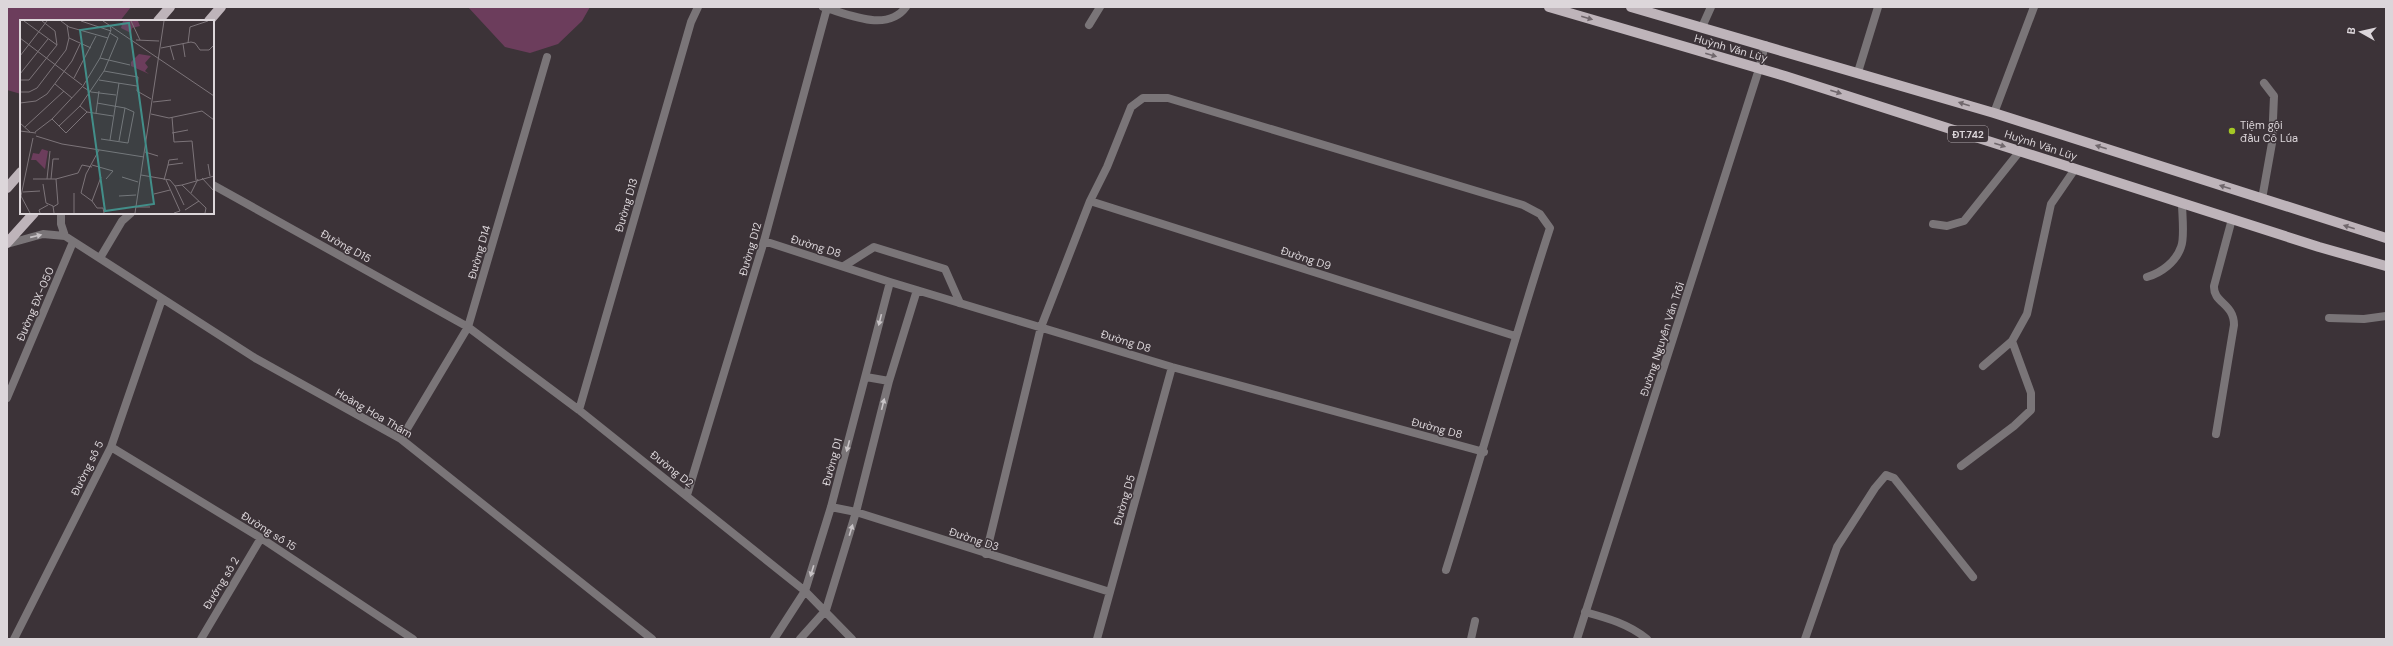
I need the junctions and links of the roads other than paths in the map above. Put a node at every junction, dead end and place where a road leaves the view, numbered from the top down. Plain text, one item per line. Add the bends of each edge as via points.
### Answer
1 (170, 7) edge
2 (221, 7) edge
3 (698, 7) edge
4 (906, 7) edge
5 (1100, 7) edge
6 (1549, 7) edge
7 (1631, 7) edge
8 (1711, 7) edge
9 (1878, 7) edge
10 (2034, 7) edge
11 (825, 8) edge
12 (159, 20) edge
13 (209, 20) edge
14 (1089, 25) dead end
15 (1702, 27) junction
16 (1765, 45) junction
17 (547, 57) dead end
18 (1760, 69) junction
19 (1858, 72) junction
20 (2264, 83) dead end
21 (1994, 113) junction
22 (2020, 151) junction
23 (2075, 169) junction
24 (20, 173) edge
25 (214, 186) edge
26 (7, 188) edge
27 (2262, 199) junction
28 (1090, 201) junction
29 (2182, 203) junction
30 (33, 214) edge
31 (61, 214) edge
32 (130, 214) edge
33 (2232, 219) junction
34 (1933, 224) dead end
35 (64, 236) junction
36 (2386, 238) edge
37 (764, 241) junction
38 (73, 242) junction
39 (7, 243) edge
40 (100, 258) junction
41 (844, 266) junction
42 (2386, 266) edge
43 (2147, 277) dead end
44 (890, 282) junction
45 (917, 290) junction
46 (162, 299) junction
47 (960, 303) junction
48 (2386, 316) edge
49 (2329, 318) dead end
50 (468, 327) junction
51 (1041, 327) junction
52 (1515, 336) junction
53 (2012, 341) junction
54 (1983, 366) dead end
55 (1172, 367) junction
56 (866, 377) junction
57 (889, 381) junction
58 (7, 398) edge
59 (579, 410) junction
60 (2216, 434) dead end
61 (401, 440) junction
62 (111, 447) junction
63 (1484, 452) junction
64 (1961, 466) dead end
65 (687, 495) junction
66 (831, 507) junction
67 (856, 512) junction
68 (261, 538) junction
69 (986, 554) junction
70 (1446, 570) dead end
71 (1973, 577) dead end
72 (805, 591) junction
73 (1110, 592) junction
74 (826, 610) junction
75 (1585, 612) junction
76 (1474, 621) dead end
77 (14, 639) edge
78 (201, 639) edge
79 (412, 639) edge
80 (652, 639) edge
81 (774, 639) edge
82 (800, 639) edge
83 (852, 639) edge
84 (1097, 639) edge
85 (1471, 639) edge
86 (1577, 639) edge
87 (1647, 639) edge
88 (1805, 639) edge

1 - 12 main road
2 - 13 main road
3 - 59 street, Đường D13 via 691,22
4 - 11 street via 893,18 877,21
5 - 14 street
6 -> 18 main road, Huỳnh Văn Lũy / ĐT.742
7 - 15 main road, Huỳnh Văn Lũy / ĐT.742
8 - 15 street
9 - 19 street
10 - 21 street
11 - 37 street, Đường D12
15 - 16 main road, Huỳnh Văn Lũy / ĐT.742
16 - 18 street, Đường Nguyễn Văn Trỗi
16 - 19 main road, Huỳnh Văn Lũy / ĐT.742
17 - 50 street, Đường D14
18 -> 22 main road, Huỳnh Văn Lũy / ĐT.742
18 - 75 street, Đường Nguyễn Văn Trỗi
21 -> 19 main road, Huỳnh Văn Lũy / ĐT.742
20 - 27 street via 2274,96 2272,143
27 -> 21 main road, Huỳnh Văn Lũy / ĐT.742
22 - 23 main road, Huỳnh Văn Lũy / ĐT.742
22 - 34 street via 1964,221 1947,226
23 - 29 main road, Huỳnh Văn Lũy / ĐT.742
23 - 53 street via 2051,204 2026,314
24 - 26 main road
25 - 50 street, Đường D15
36 -> 27 main road, Huỳnh Văn Lũy / ĐT.742
28 - 51 street
28 - 52 street, Đường D9
28 - 52 street via 1107,168 1131,107 1143,98 1168,98 1522,205 1540,214 1550,228
29 - 33 main road, Huỳnh Văn Lũy / ĐT.742
29 - 43 street via 2182,246 2172,262 2159,273
30 - 39 main road
31 - 35 street
32 - 40 street via 122,221
33 - 42 main road, Huỳnh Văn Lũy / ĐT.742
33 - 60 street via 2214,286 2216,296 2232,311 2234,325
35 - 38 street, Hoàng Hoa Thám
39 -> 35 street, Hoàng Hoa Thám via 43,234
37 - 41 street, Đường D8
37 - 65 street, Đường D12
38 - 40 street, Hoàng Hoa Thám
38 - 58 street, Đường ĐX-050
40 - 46 street, Hoàng Hoa Thám
41 - 44 street, Đường D8
41 - 47 street via 874,247 944,269
44 - 45 street, Đường D8
44 -> 56 street, Đường D1
45 - 47 street, Đường D8
45 - 57 street
46 - 61 street, Hoàng Hoa Thám via 255,358
46 - 62 street, Đường số 5
47 - 51 street, Đường D8
48 - 49 street via 2364,319
50 - 59 street, Đường D2
50 - 61 street, Đường D14
51 - 55 street, Đường D8
51 - 69 street
52 - 63 street
53 - 54 street
53 - 64 street via 2031,393 2031,410
55 - 63 street, Đường D8
55 - 73 street, Đường D5
56 - 57 street
56 -> 66 street, Đường D1
67 -> 57 street
59 - 65 street, Đường D2
61 - 80 street, Hoàng Hoa Thám
62 - 68 street, Đường số 15
62 - 77 street, Đường số 5
63 - 70 street
65 - 72 street, Đường D2
66 - 67 street, Đường D3
66 -> 72 street, Đường D1
67 - 69 street, Đường D3
74 -> 67 street
68 - 78 street, Đướng số 2
68 - 79 street, Đường số 15
69 - 73 street, Đường D3
71 - 88 street via 1894,478 1886,475 1838,547
72 - 74 street, Đường D2
72 - 81 street, Đường D1
73 - 84 street, Đường D5
74 - 82 street
74 - 83 street, Đường D2
75 - 86 street, Đường Nguyễn Văn Trỗi
75 - 87 street via 1614,620 1638,631
76 - 85 street

